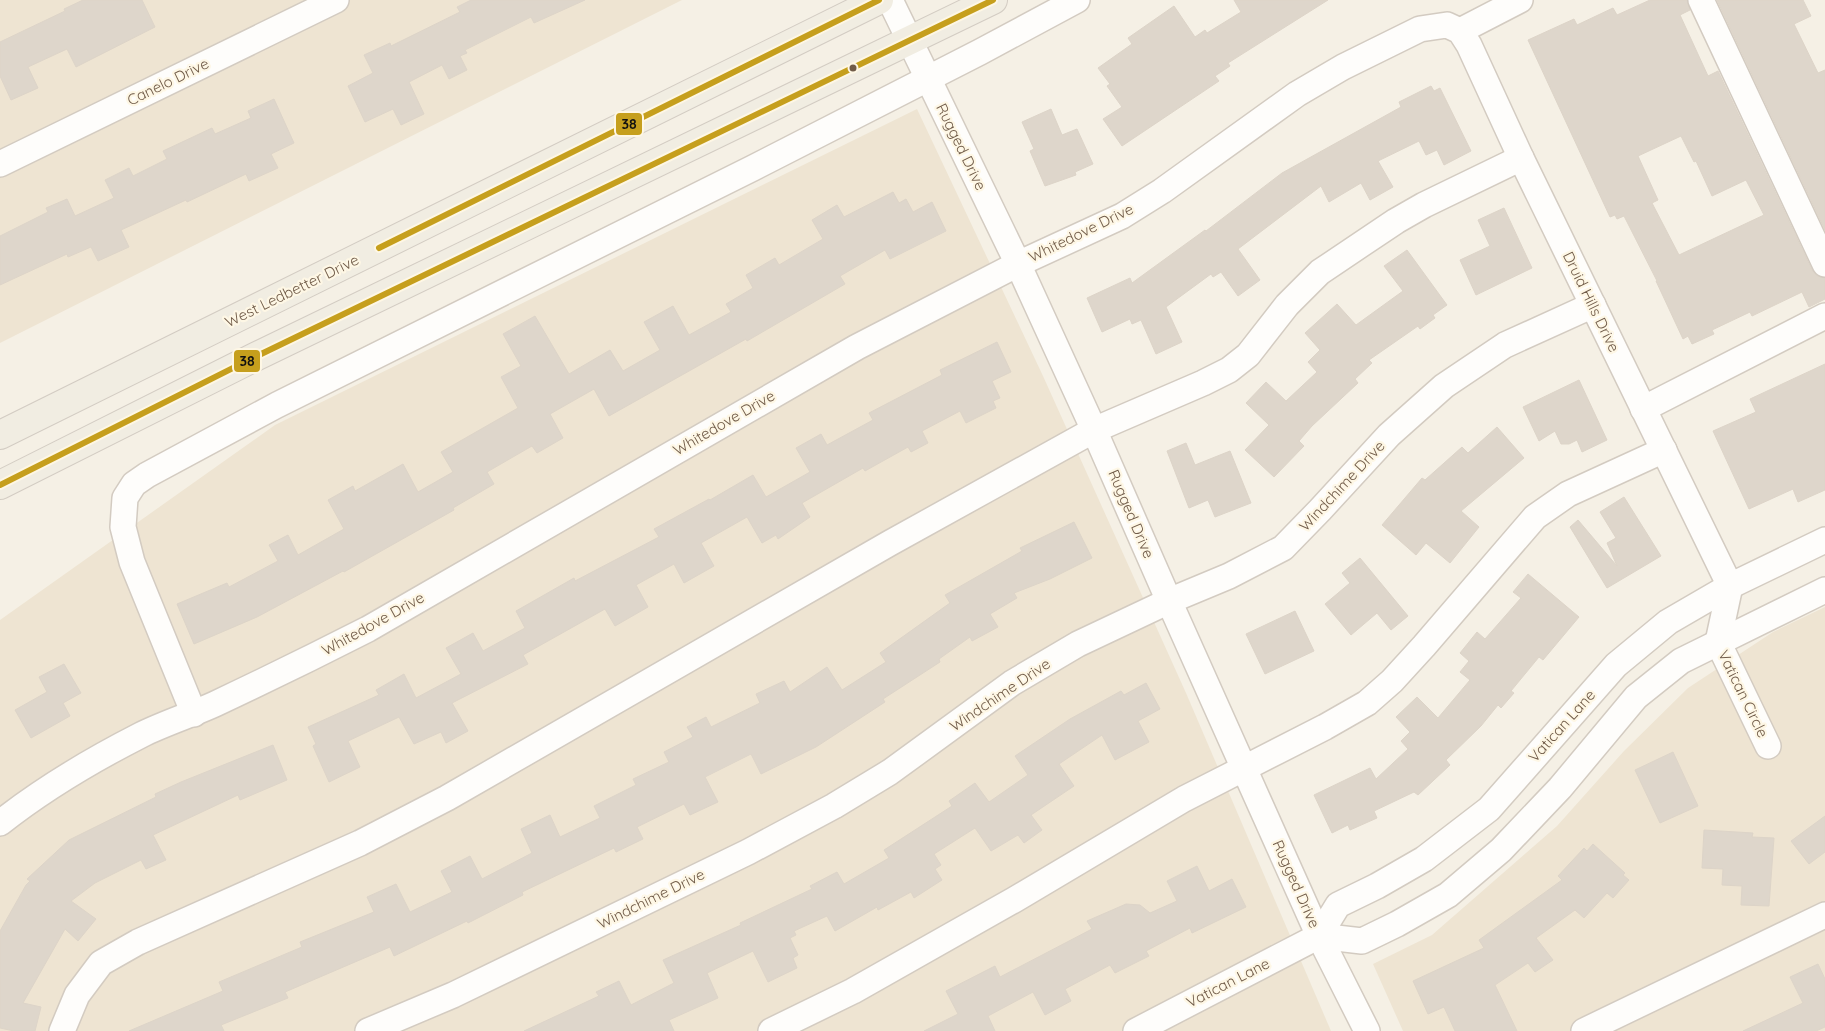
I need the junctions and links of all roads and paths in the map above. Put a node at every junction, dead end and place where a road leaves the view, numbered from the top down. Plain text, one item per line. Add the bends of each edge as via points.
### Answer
1 (336, 0) edge
2 (879, 0) edge
3 (890, 0) edge
4 (993, 0) edge
5 (1077, 0) edge
6 (1518, 0) edge
7 (1701, 0) edge
8 (1454, 28) junction
9 (909, 40) junction
10 (928, 79) junction
11 (1521, 158) junction
12 (0, 164) edge
13 (1018, 264) junction
14 (1825, 264) edge
15 (1593, 305) junction
16 (1825, 316) edge
17 (239, 318) junction
18 (258, 356) junction
19 (1643, 409) junction
20 (1094, 430) junction
21 (0, 435) edge
22 (1664, 450) junction
23 (0, 485) edge
24 (1825, 540) edge
25 (1730, 586) junction
26 (1825, 590) edge
27 (1169, 601) junction
28 (1718, 642) junction
29 (194, 714) junction
30 (1768, 746) dead end
31 (1243, 768) junction
32 (0, 823) edge
33 (1825, 915) edge
34 (1319, 936) junction
35 (62, 1031) edge
36 (368, 1031) edge
37 (770, 1031) edge
38 (1136, 1031) edge
39 (1367, 1031) edge
40 (1584, 1031) edge

1 - 12 street, Canelo Drive
2 - 17 main road, West Ledbetter Drive
3 - 9 street, Rugged Drive
4 - 9 main road
5 - 10 street
6 - 8 street, Whitedove Drive
7 - 14 street
8 - 11 street, Druid Hills Drive via 1469,45
8 - 13 street, Whitedove Drive via 1420,29 1343,68 1297,94 1122,216
9 - 10 street, Rugged Drive
9 - 18 main road
10 - 13 street, Rugged Drive
10 - 29 street via 277,405 134,484 125,498 123,526 132,562
11 - 15 street, Druid Hills Drive
11 - 20 street via 1424,205 1320,272 1287,305 1248,355 1229,370
13 - 20 street, Rugged Drive
13 - 29 street, Whitedove Drive via 857,347 368,629
15 - 19 street, Druid Hills Drive
15 - 27 street, Windchime Drive via 1505,345 1444,386 1389,435 1282,548 1229,576
16 - 19 street
17 - 18 main road
17 - 21 main road, West Ledbetter Drive
18 - 23 main road
19 - 22 street, Druid Hills Drive
20 - 27 street, Rugged Drive
20 - 35 street via 447,798 360,843 123,950 101,963 77,995
22 - 25 street, Druid Hills Drive
22 - 31 street via 1568,494 1535,517 1424,646 1367,703
24 - 25 street, Vatican Lane
25 - 28 street
25 - 34 street, Vatican Lane via 1668,622 1616,664 1489,809 1424,858 1377,886 1338,904
26 - 28 street
27 - 31 street, Rugged Drive
27 - 36 street, Windchime Drive via 1078,644 1012,683 890,772 834,806 453,995
28 - 30 street, Vatican Circle
28 - 34 street via 1681,661 1636,697 1508,844 1448,895 1362,941
29 - 32 street, Whitedove Drive via 143,734 86,765
31 - 34 street, Rugged Drive
31 - 37 street via 853,991
33 - 40 street
34 - 38 street, Vatican Lane
34 - 39 street, Rugged Drive

